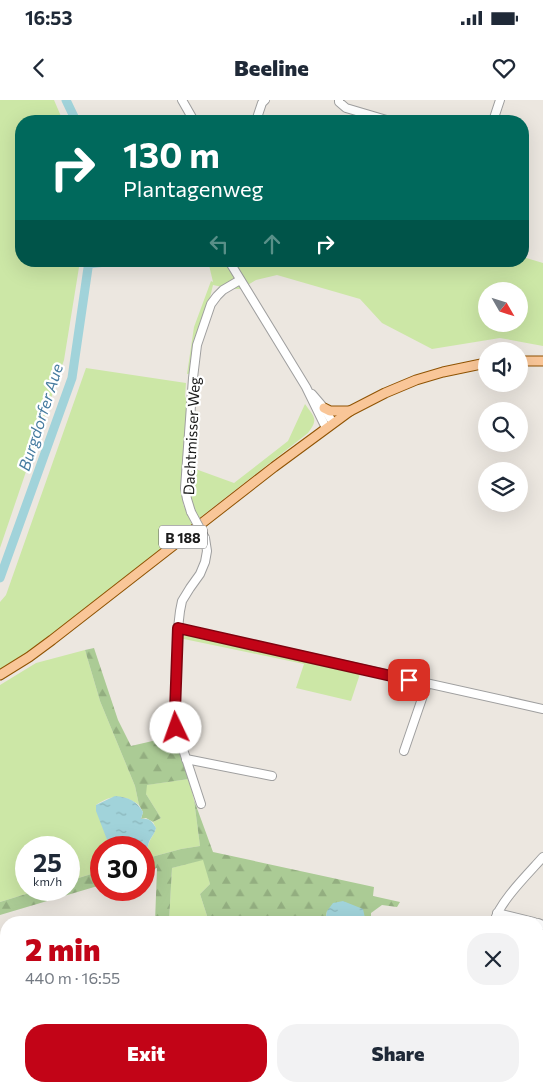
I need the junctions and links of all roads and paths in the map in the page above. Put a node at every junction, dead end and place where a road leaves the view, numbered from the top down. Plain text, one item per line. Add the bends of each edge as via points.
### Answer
1 (182, 100) edge
2 (264, 100) edge
3 (339, 100) edge
4 (500, 100) edge
5 (191, 115) edge
6 (258, 115) edge
7 (370, 115) edge
8 (495, 115) edge
9 (232, 267) edge
10 (240, 280) junction
11 (528, 361) edge
12 (543, 361) edge
13 (478, 365) edge
14 (306, 387) junction
15 (324, 408) junction
16 (350, 411) junction
17 (330, 425) junction
18 (178, 628) junction
19 (0, 675) edge
20 (426, 684) junction
21 (543, 709) edge
22 (404, 751) dead end
23 (186, 759) junction
24 (272, 776) dead end
25 (200, 804) dead end
26 (543, 856) edge
27 (497, 913) junction
28 (496, 916) edge
29 (509, 916) edge

1 - 5 street
2 - 6 street
3 - 7 street via 346,108
4 - 8 street
9 - 10 street
10 - 14 street
10 - 18 street, Dachtmisser Weg, bridge via 223,290 211,304 197,345 185,488 207,551 200,574 182,602
11 - 12 main road
13 - 16 main road, B 188 via 416,380
14 - 15 street
14 - 17 street
15 - 16 main road
15 - 17 street
16 - 17 main road, B 188
17 - 19 main road, B 188 via 52,640
18 - 20 street
18 - 23 street, Dachtmisser Weg via 176,728
20 - 21 street
20 - 22 street
23 - 24 street
23 - 25 street, Dachtmisser Weg
26 - 27 street
27 - 28 street
27 - 29 street

